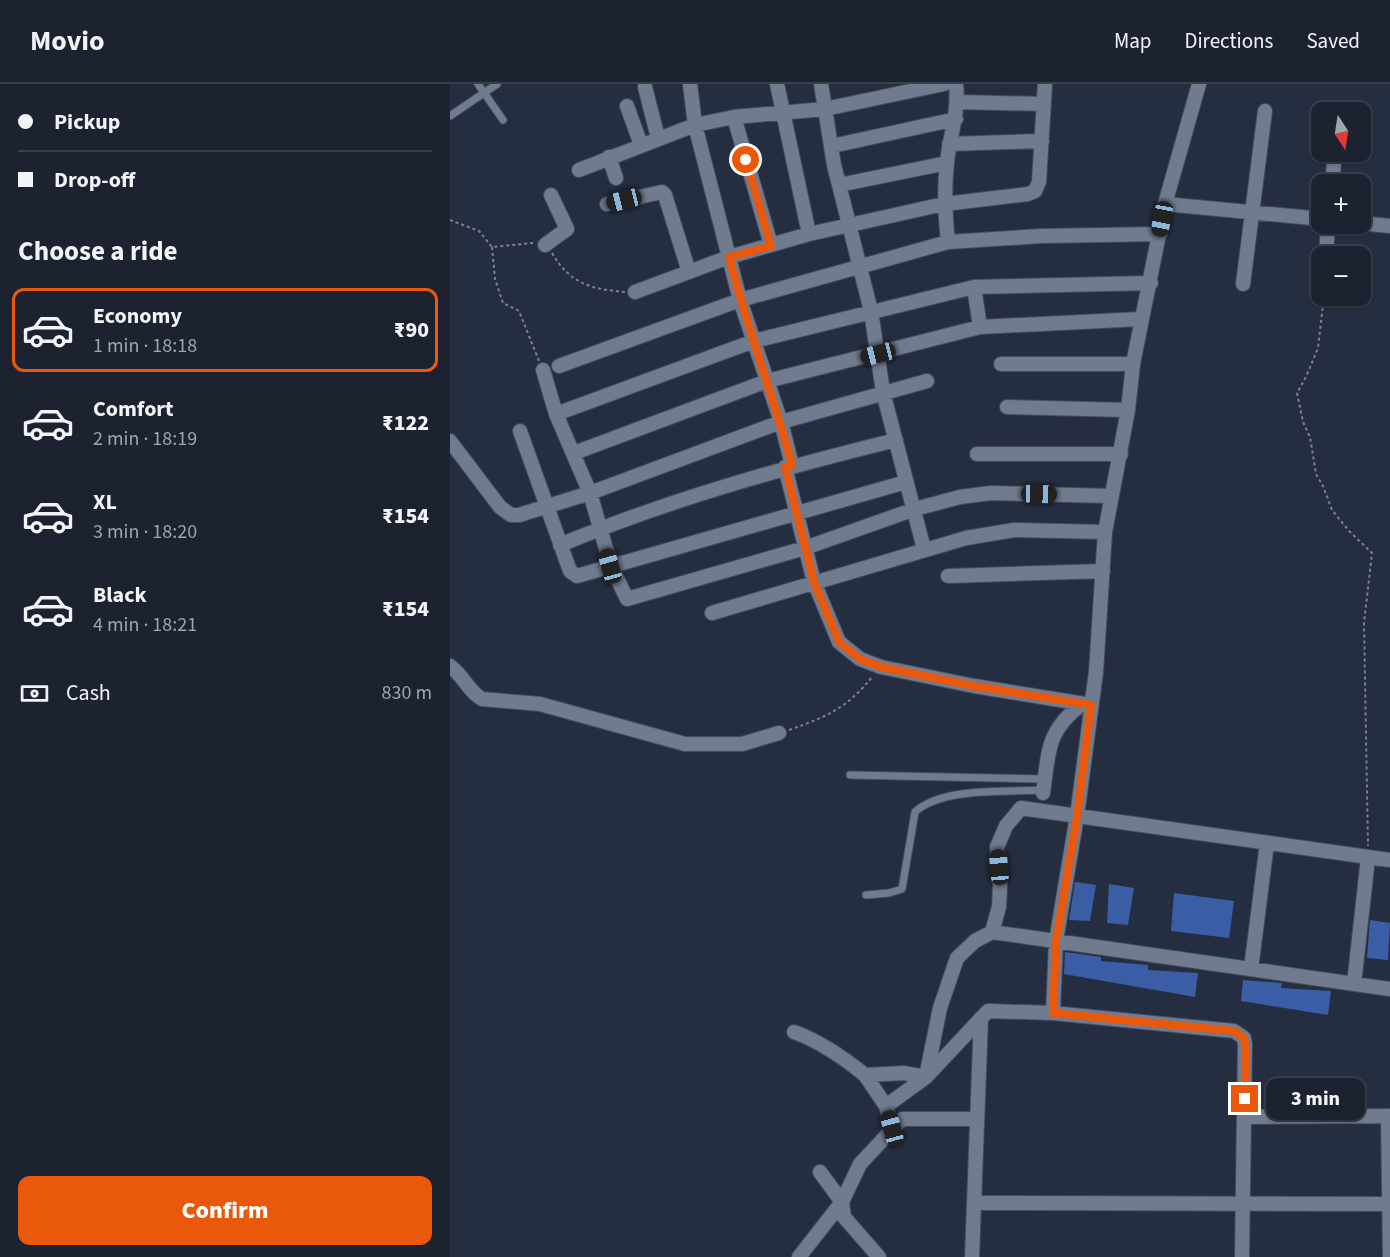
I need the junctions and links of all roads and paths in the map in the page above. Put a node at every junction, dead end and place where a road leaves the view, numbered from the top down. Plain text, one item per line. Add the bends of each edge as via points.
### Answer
1 (478, 84) edge
2 (497, 84) edge
3 (690, 84) edge
4 (777, 84) edge
5 (821, 84) edge
6 (944, 84) edge
7 (956, 84) edge
8 (1045, 84) edge
9 (1199, 84) edge
10 (645, 87) dead end
11 (484, 93) junction
12 (958, 102) junction
13 (1043, 104) junction
14 (627, 106) dead end
15 (825, 108) junction
16 (1265, 111) dead end
17 (782, 113) junction
18 (450, 116) edge
19 (734, 117) junction
20 (956, 119) junction
21 (503, 120) dead end
22 (695, 124) junction
23 (658, 138) junction
24 (1042, 141) junction
25 (950, 144) junction
26 (641, 145) junction
27 (832, 146) junction
28 (609, 157) junction
29 (947, 163) junction
30 (579, 170) dead end
31 (616, 178) dead end
32 (839, 185) junction
33 (551, 195) dead end
34 (607, 204) dead end
35 (944, 204) junction
36 (1165, 204) junction
37 (1252, 212) junction
38 (1311, 218) edge
39 (450, 220) edge
40 (1371, 224) edge
41 (849, 226) junction
42 (1390, 226) edge
43 (809, 234) junction
44 (1160, 234) junction
45 (948, 242) junction
46 (545, 245) junction
47 (771, 246) junction
48 (492, 247) junction
49 (729, 257) junction
50 (858, 267) junction
51 (688, 272) junction
52 (1151, 283) junction
53 (1244, 284) dead end
54 (974, 287) junction
55 (634, 292) joint
56 (740, 300) junction
57 (1323, 306) edge
58 (871, 311) junction
59 (1141, 319) junction
60 (980, 327) junction
61 (754, 341) junction
62 (878, 354) junction
63 (1001, 364) dead end
64 (1133, 364) junction
65 (559, 366) dead end
66 (543, 370) joint
67 (767, 381) junction
68 (927, 381) dead end
69 (882, 392) junction
70 (1007, 407) dead end
71 (1128, 410) junction
72 (556, 414) junction
73 (781, 422) junction
74 (520, 431) dead end
75 (896, 440) junction
76 (450, 441) edge
77 (574, 453) junction
78 (977, 454) dead end
79 (1121, 454) junction
80 (789, 466) junction
81 (906, 482) junction
82 (590, 493) junction
83 (1111, 496) junction
84 (546, 507) junction
85 (915, 509) junction
86 (796, 512) junction
87 (600, 528) junction
88 (1105, 532) junction
89 (560, 545) junction
90 (805, 548) junction
91 (924, 549) junction
92 (610, 566) junction
93 (1103, 572) junction
94 (948, 576) dead end
95 (814, 582) junction
96 (712, 613) dead end
97 (450, 666) edge
98 (881, 667) junction
99 (1087, 704) junction
100 (779, 733) joint
101 (850, 775) dead end
102 (1043, 787) junction
103 (1077, 816) junction
104 (1267, 843) junction
105 (1368, 858) junction
106 (1390, 860) edge
107 (866, 895) dead end
108 (992, 932) junction
109 (1056, 941) junction
110 (1251, 969) junction
111 (1354, 984) junction
112 (1390, 989) edge
113 (1053, 1013) junction
114 (981, 1018) junction
115 (794, 1032) dead end
116 (865, 1076) junction
117 (926, 1077) junction
118 (886, 1106) junction
119 (1389, 1116) edge
120 (1245, 1117) junction
121 (976, 1119) junction
122 (892, 1128) junction
123 (820, 1172) dead end
124 (842, 1202) junction
125 (974, 1203) junction
126 (1244, 1204) junction
127 (1390, 1204) edge
128 (799, 1257) edge
129 (879, 1257) edge
130 (972, 1257) edge
131 (1242, 1257) edge
132 (1390, 1257) edge

1 - 11 lane
2 - 11 lane
3 - 22 street
4 - 17 street
5 - 15 street
6 - 15 street
7 - 12 street
8 - 13 street
9 - 36 street
10 - 23 street
11 - 18 lane
11 - 21 lane
12 - 13 street
12 - 20 street
13 - 24 street
14 - 26 street
15 - 17 street
15 - 27 street
16 - 37 street
17 - 19 street
17 - 43 street
19 - 22 street
19 - 47 street
20 - 25 street
20 - 27 street
22 - 23 street
22 - 49 street
23 - 26 street
24 - 25 street
24 - 35 street via 1040,182 1035,191
25 - 29 street
26 - 28 street
27 - 32 street
28 - 30 street
28 - 31 street
29 - 32 street
29 - 35 street
32 - 41 street
33 - 46 street via 567,229
34 - 51 street via 662,192
35 - 41 street
35 - 45 street
36 - 37 street
36 - 44 street
37 - 38 street
37 - 53 street
39 - 48 path via 479,231
40 - 42 street
41 - 43 street
41 - 50 street
43 - 47 street
44 - 45 street
44 - 52 street
45 - 50 street
46 - 48 path
46 - 55 path via 560,266 582,284
47 - 49 street
48 - 66 path via 495,279 503,303 519,310
49 - 51 street
49 - 56 street
50 - 56 street
50 - 58 street
51 - 55 street
52 - 54 street
52 - 59 street
54 - 58 street
54 - 60 street
56 - 61 street
56 - 65 street
57 - 105 path via 1318,348 1297,393 1316,474 1332,510 1372,553 1364,623
58 - 61 street
58 - 62 street
59 - 60 street
59 - 64 street
60 - 62 street
61 - 67 street
61 - 72 street
62 - 67 street
62 - 69 street
63 - 64 street
64 - 71 street
66 - 72 street
67 - 73 street
67 - 77 street
68 - 69 street
69 - 73 street
69 - 75 street
70 - 71 street
71 - 79 street
72 - 77 street
73 - 80 street
73 - 82 street
74 - 84 street
75 - 80 street
75 - 81 street
76 - 84 street via 506,513 519,515
77 - 82 street
78 - 79 street
79 - 83 street
80 - 86 street
80 - 87 street
81 - 85 street
81 - 86 street
82 - 84 street
82 - 87 street
83 - 85 street via 976,494
83 - 88 street
84 - 89 street
85 - 90 street
85 - 91 street
86 - 90 street
86 - 92 street
87 - 89 street
87 - 92 street
88 - 91 street via 1014,530
88 - 93 street
89 - 92 street via 575,576
90 - 92 street via 630,599 625,598
90 - 95 street
91 - 95 street
93 - 94 street
93 - 99 street via 1096,672
95 - 96 street
95 - 98 street via 839,642 860,659
97 - 100 street via 482,699 540,704 685,744 742,744
98 - 99 street
98 - 100 path via 848,703 825,717
99 - 102 street via 1067,715 1053,734
99 - 103 street
101 - 102 lane
102 - 107 lane via 949,795 922,806 915,812 902,889
103 - 104 street
103 - 108 street via 1021,808 1006,826 997,847 999,907
103 - 109 street
104 - 105 street
104 - 110 street
105 - 106 street
105 - 111 street
108 - 109 street
108 - 117 street via 957,958 940,1008
109 - 110 street
109 - 113 street
110 - 111 street
111 - 112 street
113 - 114 street via 992,1010
113 - 120 street via 1240,1033 1245,1044
114 - 117 street
114 - 121 street
115 - 116 street
116 - 117 street via 904,1073
116 - 118 street
117 - 118 street
118 - 122 street
119 - 120 street
119 - 127 street
120 - 126 street
121 - 122 street via 902,1119
121 - 125 street
122 - 124 street via 860,1164
123 - 124 street
124 - 128 street
124 - 129 street via 844,1216
125 - 126 street
125 - 130 street
126 - 127 street
126 - 131 street
127 - 132 street

